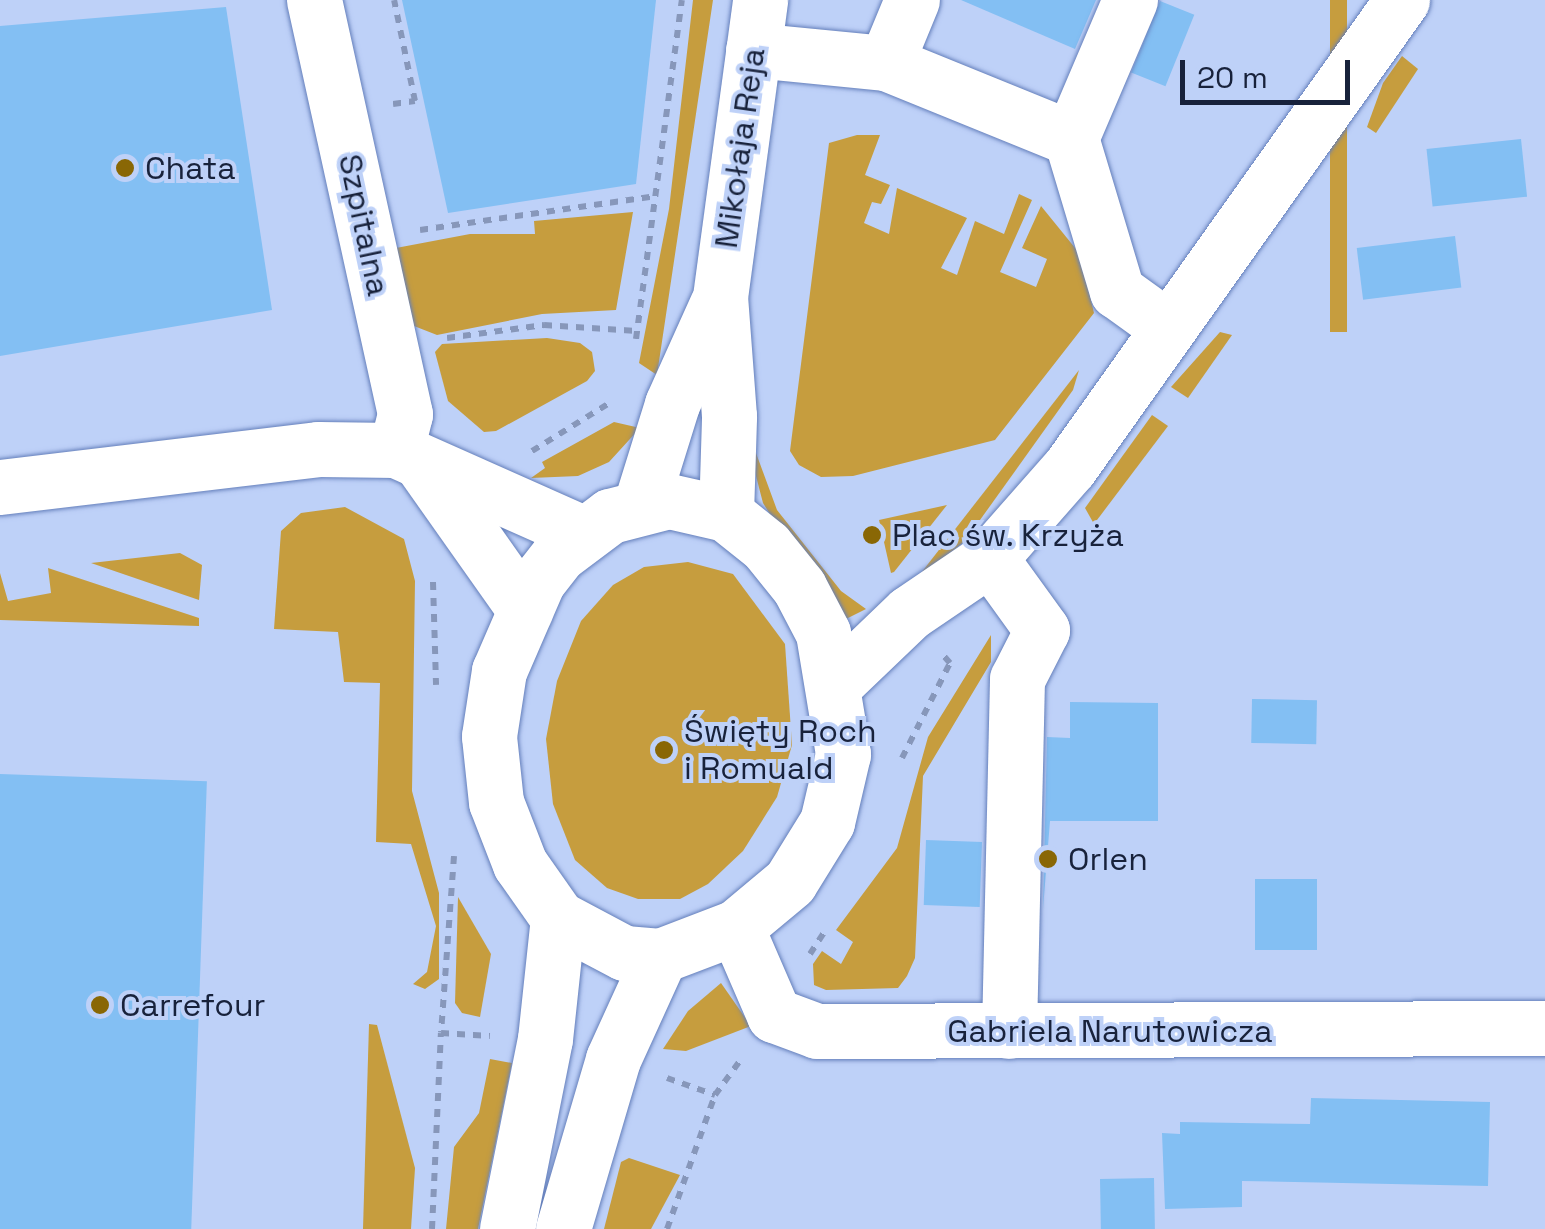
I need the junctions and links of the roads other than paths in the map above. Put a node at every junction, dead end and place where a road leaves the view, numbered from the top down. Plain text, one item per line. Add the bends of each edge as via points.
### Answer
1 (314, 0) edge
2 (912, 0) edge
3 (1130, 0) edge
4 (1402, 0) edge
5 (757, 25) edge
6 (886, 62) junction
7 (1071, 138) junction
8 (720, 296) junction
9 (1167, 327) junction
10 (409, 457) junction
11 (0, 487) edge
12 (640, 507) junction
13 (476, 509) junction
14 (726, 514) junction
15 (582, 534) junction
16 (990, 558) junction
17 (525, 610) junction
18 (836, 683) junction
19 (558, 918) junction
20 (736, 927) junction
21 (660, 956) junction
22 (1545, 1028) edge
23 (1010, 1031) junction
24 (507, 1229) edge
25 (564, 1229) edge

1 - 10 street, Szpitalna
2 - 6 street
3 - 7 street
4 - 9 street
5 - 6 street
5 - 8 street, Mikołaja Reja
6 - 7 street
7 - 9 street via 1118,291
8 - 12 street via 672,404
8 - 14 street via 729,416
9 - 16 street via 1070,467
10 - 11 street via 318,448
10 - 13 street
12 - 14 street via 669,501
12 - 15 street
13 - 15 street
13 - 17 street
14 - 18 street via 766,546 799,586 823,633
15 - 17 street via 558,554
16 - 18 street via 910,613
16 - 23 street via 1042,630 1018,678
17 - 19 street via 499,671 489,736 492,770 496,802 520,864
18 - 20 street via 843,754 827,822 790,882
19 - 21 street via 624,952
19 - 24 street via 545,1039
20 - 21 street
20 - 23 street, Gabriela Narutowicza via 774,1015 817,1030
21 - 25 street via 613,1059
22 - 23 street, Gabriela Narutowicza

